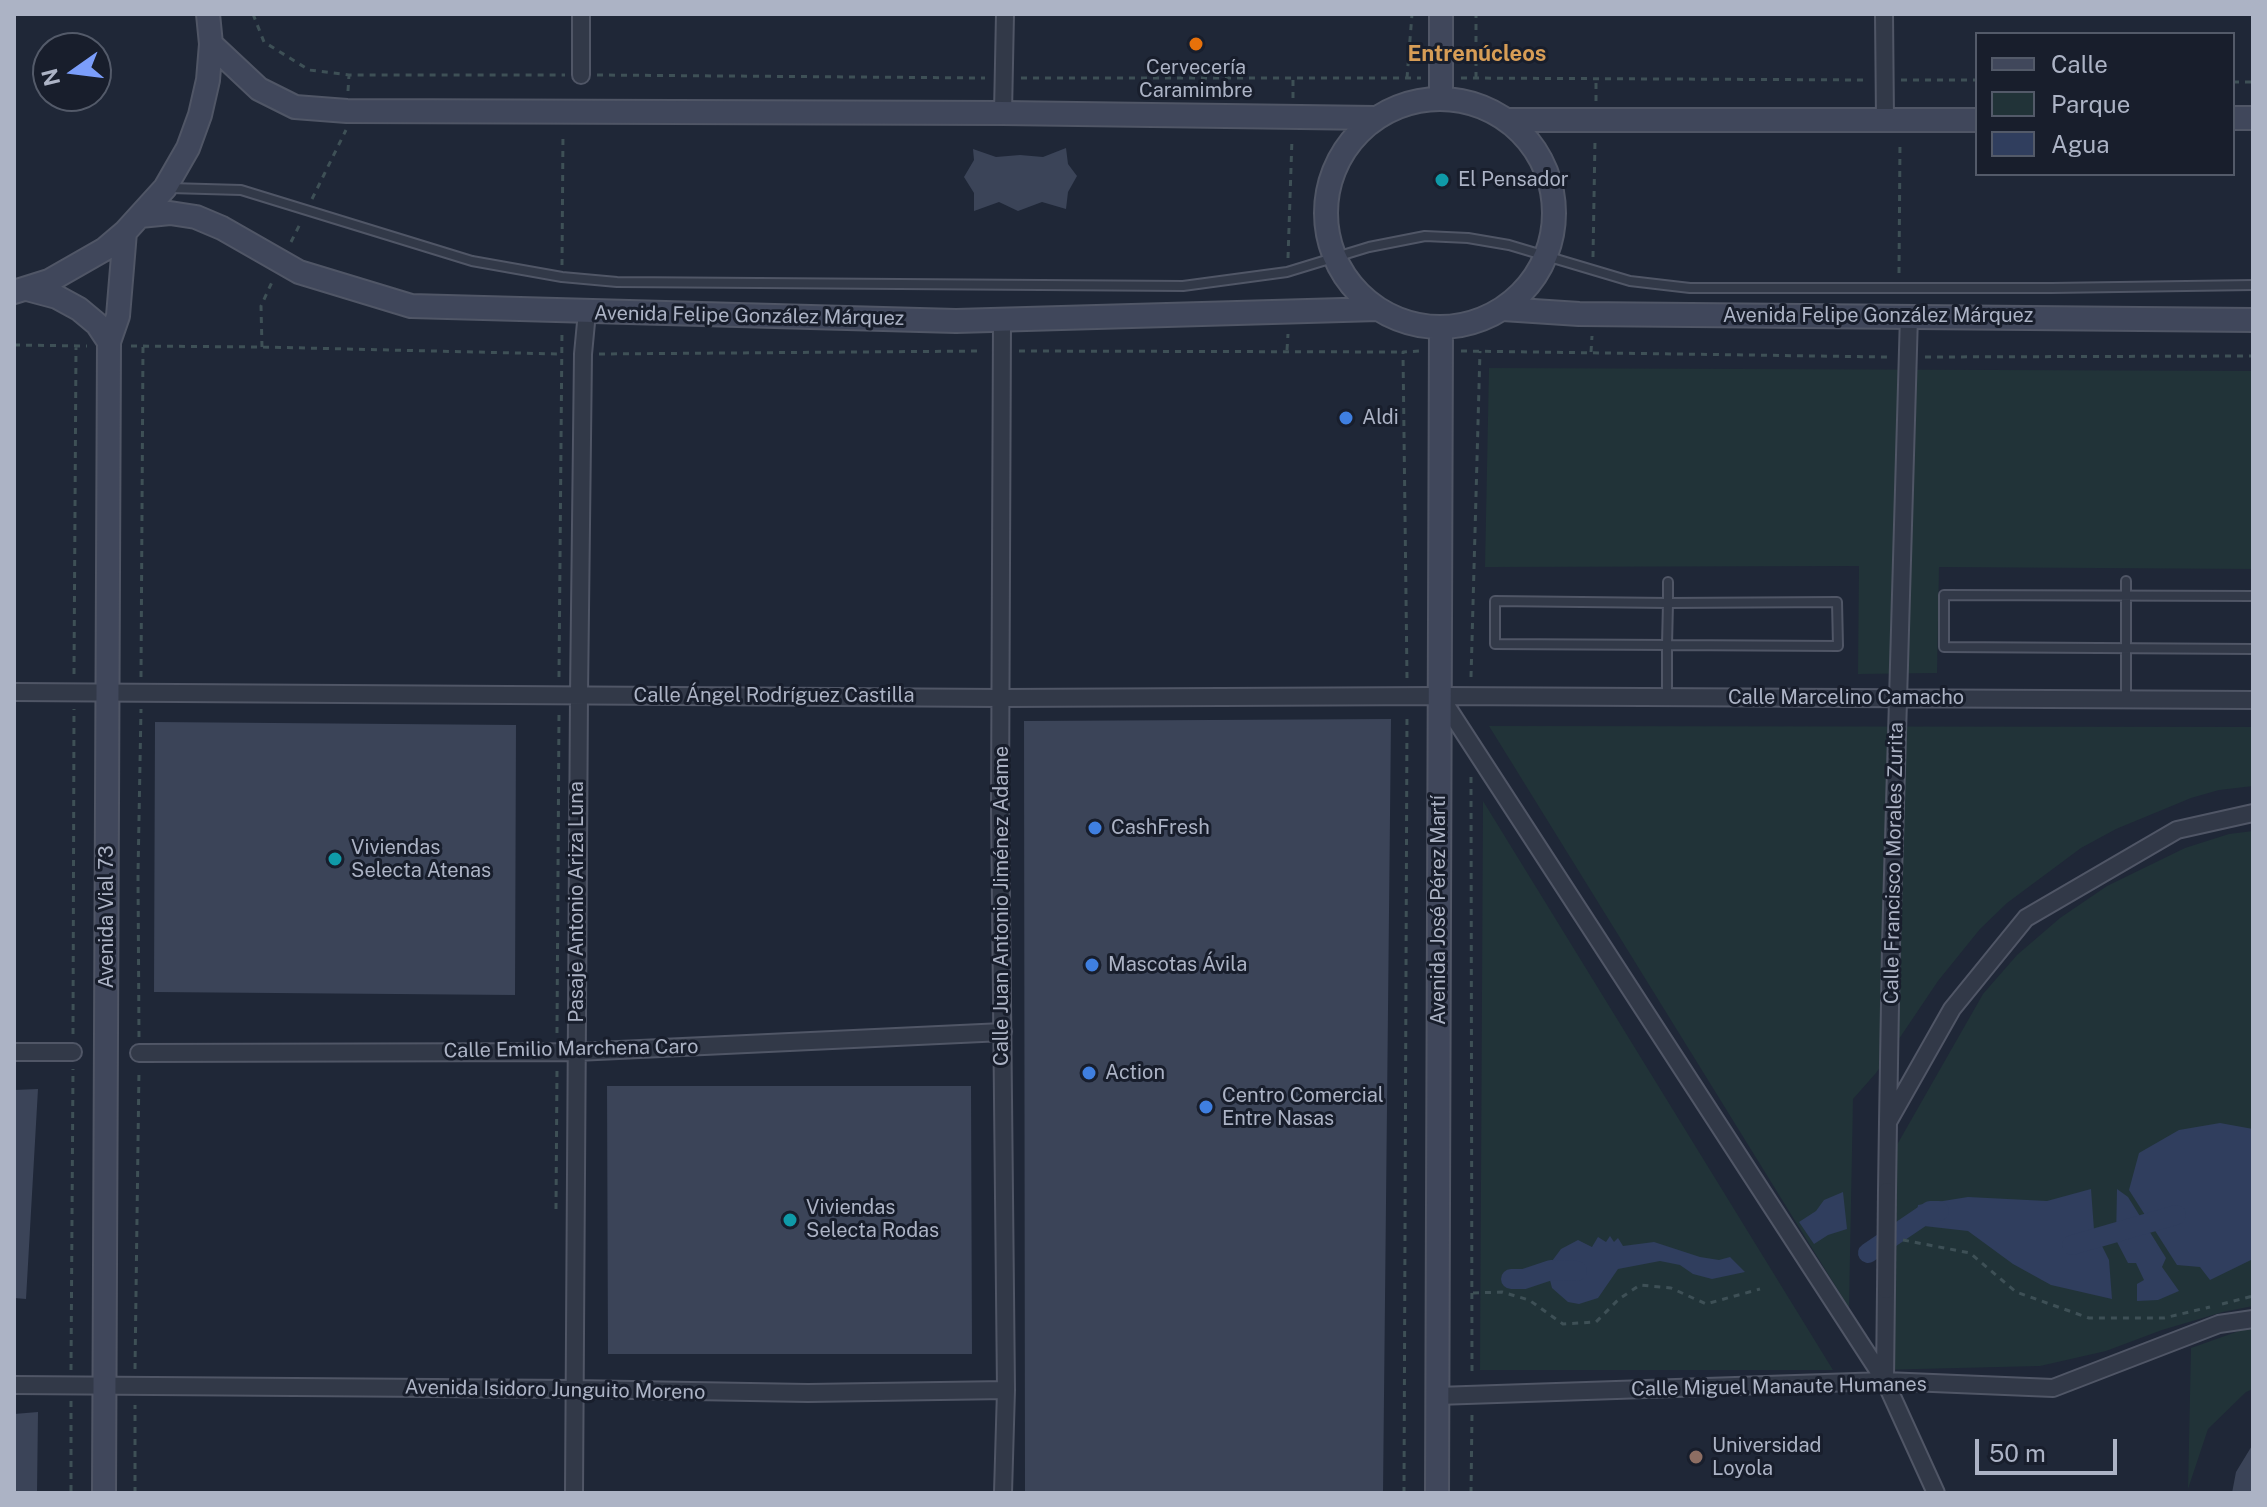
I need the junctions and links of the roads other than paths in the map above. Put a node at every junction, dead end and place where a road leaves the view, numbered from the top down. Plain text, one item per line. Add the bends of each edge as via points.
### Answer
1 (208, 14) edge
2 (581, 14) edge
3 (1005, 14) edge
4 (1441, 14) edge
5 (1884, 14) edge
6 (211, 44) junction
7 (581, 75) road end
8 (1441, 88) junction
9 (1003, 113) junction
10 (1375, 118) junction
11 (1508, 120) junction
12 (1892, 120) junction
13 (1975, 120) edge
14 (165, 188) junction
15 (132, 224) junction
16 (1546, 257) junction
17 (1336, 258) junction
18 (2253, 285) edge
19 (20, 290) edge
20 (1378, 309) junction
21 (1503, 309) junction
22 (587, 312) junction
23 (1909, 315) junction
24 (1002, 320) junction
25 (2253, 320) edge
26 (1441, 327) junction
27 (109, 344) junction
28 (2126, 581) dead end
29 (1668, 582) dead end
30 (2127, 596) junction
31 (2253, 596) edge
32 (1668, 603) junction
33 (1667, 645) junction
34 (2126, 648) junction
35 (2253, 649) edge
36 (14, 692) edge
37 (108, 693) junction
38 (579, 695) junction
39 (1440, 696) junction
40 (1667, 697) junction
41 (1002, 698) junction
42 (1898, 698) junction
43 (2126, 699) junction
44 (2253, 700) edge
45 (2253, 813) edge
46 (1003, 1032) junction
47 (14, 1052) edge
48 (73, 1052) road end
49 (576, 1052) junction
50 (139, 1053) road end
51 (1888, 1122) junction
52 (2253, 1319) edge
53 (1885, 1381) junction
54 (14, 1385) edge
55 (104, 1386) junction
56 (574, 1389) junction
57 (1006, 1390) junction
58 (1437, 1396) junction
59 (104, 1493) edge
60 (574, 1493) edge
61 (1003, 1493) edge
62 (1437, 1493) edge
63 (1936, 1493) edge

1 - 6 main road
2 - 7 street
3 - 9 street
4 - 8 main road
5 - 12 street via 1884,80
6 - 9 main road via 259,89 295,107
6 - 14 main road via 200,115
8 - 10 main road
8 - 11 main road
9 - 10 main road
10 - 17 main road via 1349,144 1332,177 1326,214
11 - 12 main road
11 - 16 main road via 1534,146 1550,179 1555,216
12 - 13 main road
14 - 15 main road
14 - 17 lane via 241,190 472,261 617,282 1183,286 1287,272
15 - 19 main road via 77,266
15 - 22 main road, Avenida Felipe González Márquez via 170,213 196,217 299,272 411,306
15 - 27 main road, Avenida Vial 73
16 - 17 lane via 1509,245 1425,236
16 - 18 lane via 1630,281 1690,288
16 - 21 main road via 1530,284
17 - 20 main road via 1351,283
19 - 27 main road via 57,297 79,309
20 - 24 main road, Avenida Felipe González Márquez
20 - 26 main road via 1408,323
21 - 23 main road, Avenida Felipe González Márquez
21 - 26 main road via 1474,322
22 - 24 main road, Avenida Felipe González Márquez
22 - 38 street, Pasaje Antonio Ariza Luna
23 - 25 main road, Avenida Felipe González Márquez
23 - 42 street, Calle Francisco Morales Zurita
24 - 41 street, Calle Juan Antonio Jiménez Adame
26 - 39 main road, Avenida José Pérez Martí
27 - 37 main road, Avenida Vial 73
28 - 30 lane
29 - 32 lane
30 - 31 lane
30 - 34 lane
30 - 34 lane via 1944,595 1944,647
32 - 33 lane
32 - 33 lane via 1837,602 1838,646
32 - 33 lane via 1495,601 1495,644
33 - 40 lane
34 - 35 lane
34 - 43 lane
36 - 37 street, Calle Ángel Rodríguez Castilla
37 - 38 street, Calle Ángel Rodríguez Castilla
37 - 55 main road, Avenida Vial 73
38 - 41 street, Calle Ángel Rodríguez Castilla
38 - 49 street, Pasaje Antonio Ariza Luna
39 - 40 street, Calle Marcelino Camacho
39 - 41 street, Calle Ángel Rodríguez Castilla
39 - 53 street
39 - 58 main road, Avenida José Pérez Martí
40 - 42 street, Calle Marcelino Camacho
41 - 46 street, Calle Juan Antonio Jiménez Adame
42 - 43 street, Calle Marcelino Camacho
42 - 51 street, Calle Francisco Morales Zurita
43 - 44 street, Calle Marcelino Camacho
45 - 51 street, Calle Francisco Morales Zurita via 2177,830 2026,918 1952,1009
46 - 49 street, Calle Emilio Marchena Caro
46 - 57 street, Calle Juan Antonio Jiménez Adame
47 - 48 street
49 - 50 street, Calle Emilio Marchena Caro
49 - 56 street, Pasaje Antonio Ariza Luna
51 - 53 street, Calle Francisco Morales Zurita, bridge
52 - 53 street, Calle Miguel Manaute Humanes via 2219,1324 2053,1388
53 - 58 street, Calle Miguel Manaute Humanes
53 - 63 street, Calle Francisco Morales Zurita
54 - 55 street, Avenida Isidoro Junguito Moreno
55 - 56 street, Avenida Isidoro Junguito Moreno
55 - 59 main road, Avenida Vial 73
56 - 57 street, Avenida Isidoro Junguito Moreno
56 - 60 street, Pasaje Antonio Ariza Luna
57 - 61 street, Calle Juan Antonio Jiménez Adame
58 - 62 main road, Avenida José Pérez Martí

